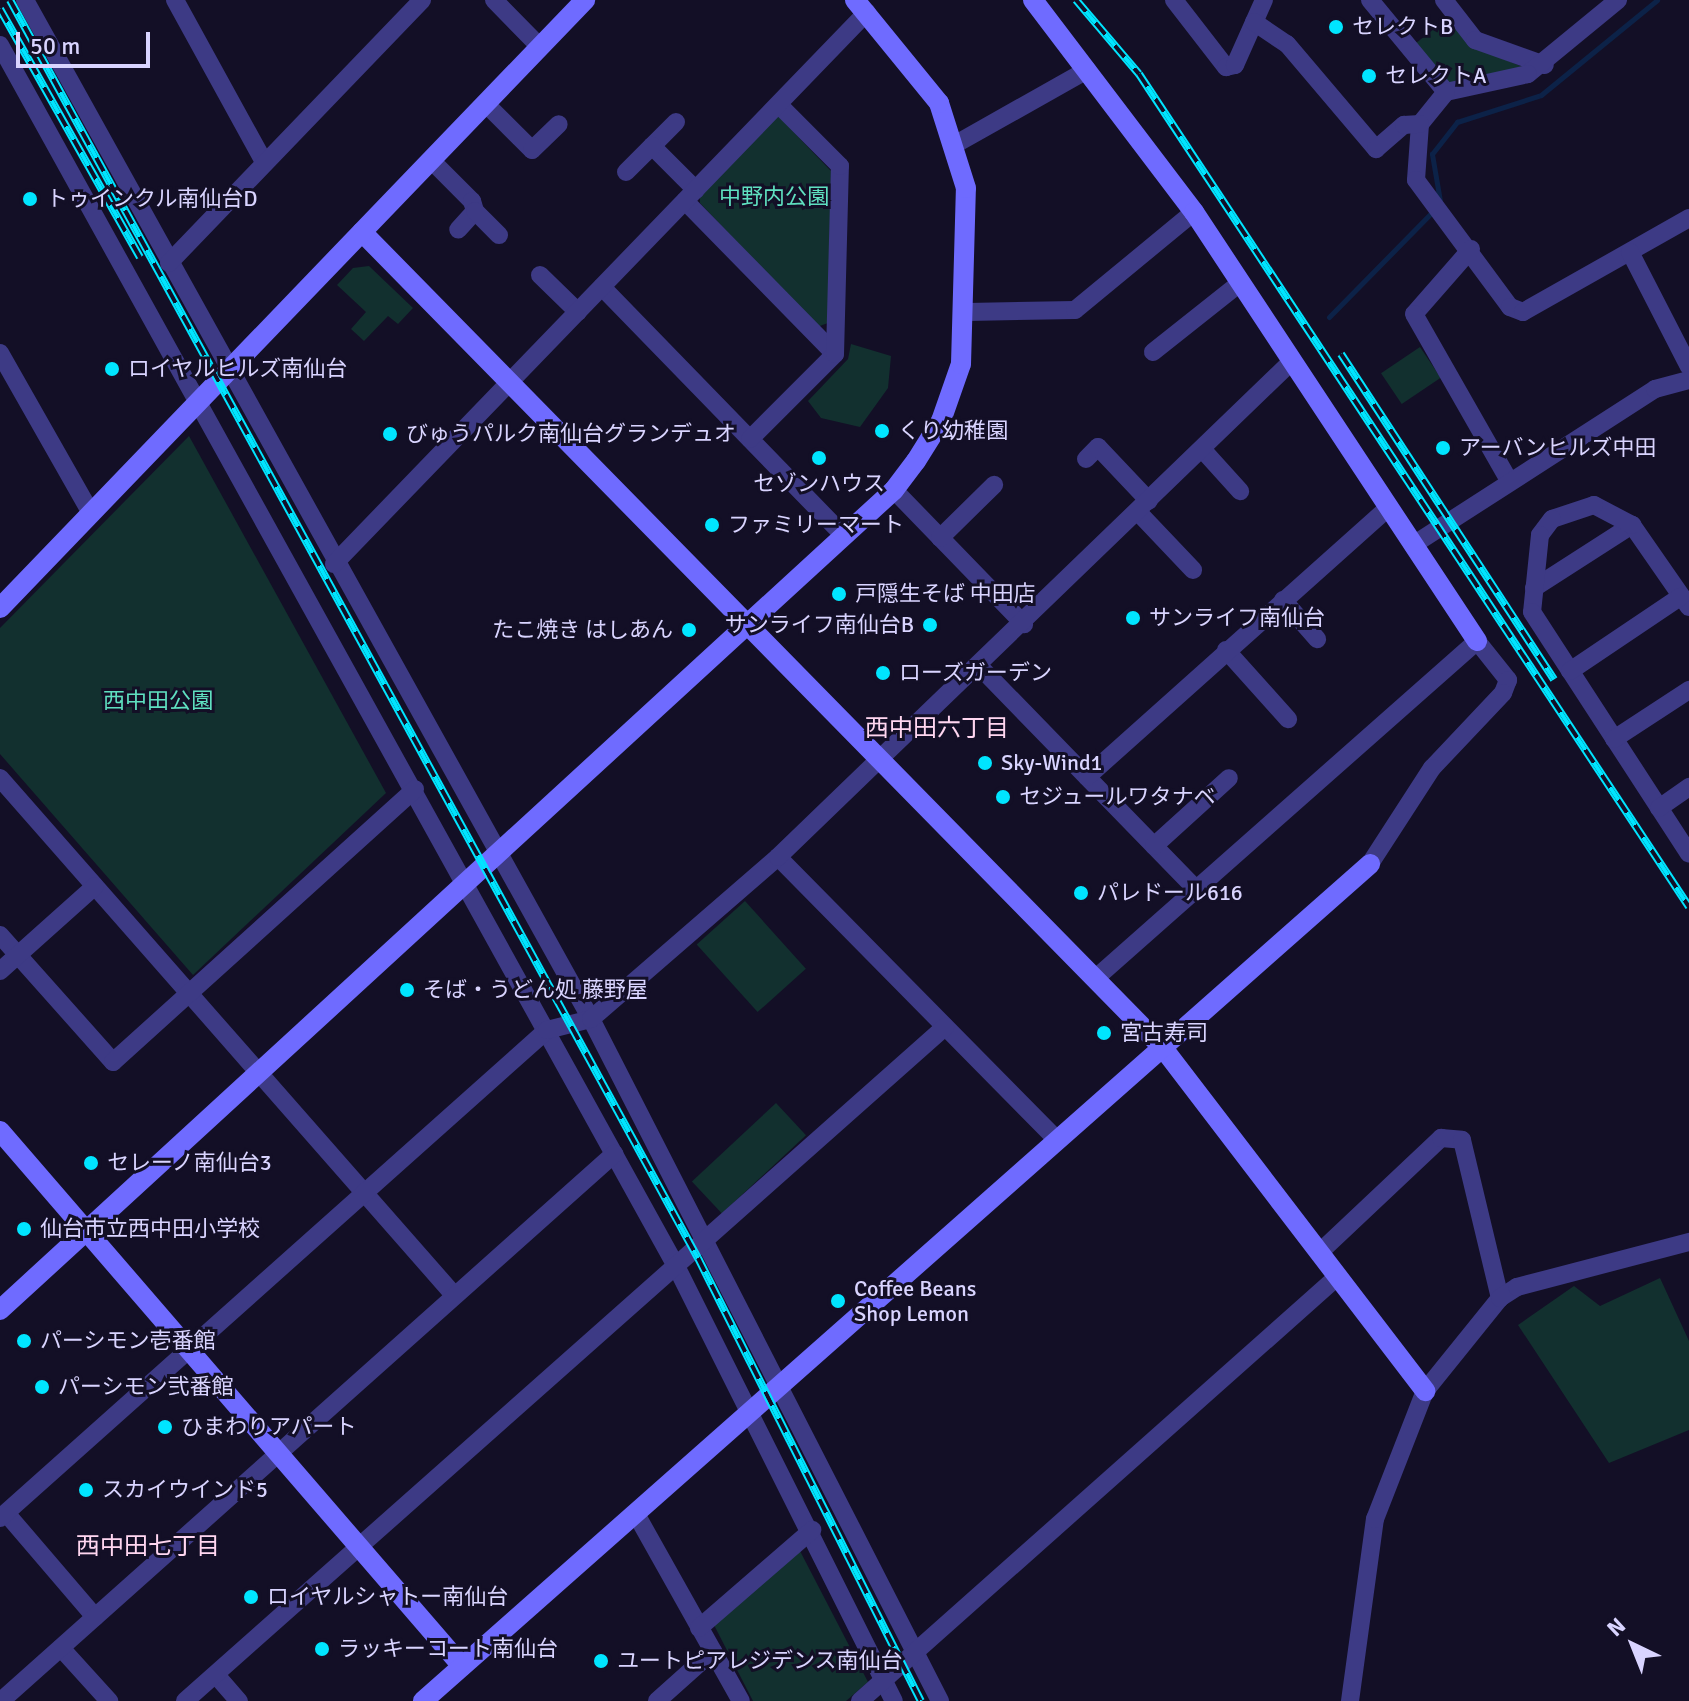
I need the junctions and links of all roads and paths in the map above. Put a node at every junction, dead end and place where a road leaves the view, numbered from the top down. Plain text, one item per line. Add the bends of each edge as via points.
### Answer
1 (25, 0) edge
2 (175, 0) edge
3 (422, 0) edge
4 (494, 0) edge
5 (585, 0) edge
6 (1033, 0) edge
7 (1174, 0) edge
8 (1264, 0) edge
9 (1370, 0) edge
10 (1444, 0) edge
11 (1618, 0) edge
12 (861, 6) edge
13 (1254, 22) junction
14 (0, 45) edge
15 (540, 47) junction
16 (1545, 65) junction
17 (1087, 70) junction
18 (1446, 92) junction
19 (486, 104) junction
20 (779, 105) junction
21 (676, 122) dead end
22 (559, 124) dead end
23 (1420, 124) junction
24 (954, 145) junction
25 (652, 146) junction
26 (431, 160) junction
27 (264, 162) junction
28 (626, 172) dead end
29 (690, 196) junction
30 (475, 211) junction
31 (1194, 212) junction
32 (1689, 218) edge
33 (458, 230) dead end
34 (362, 232) junction
35 (499, 235) dead end
36 (1471, 249) junction
37 (1630, 252) junction
38 (169, 263) junction
39 (540, 275) dead end
40 (1240, 283) junction
41 (602, 287) junction
42 (578, 312) junction
43 (967, 312) junction
44 (1153, 352) dead end
45 (0, 353) edge
46 (835, 354) junction
47 (1292, 361) junction
48 (1689, 367) edge
49 (229, 370) junction
50 (13, 376) junction
51 (1689, 380) edge
52 (510, 383) junction
53 (0, 390) edge
54 (197, 403) junction
55 (750, 439) junction
56 (1202, 449) junction
57 (1086, 459) dead end
58 (1510, 482) junction
59 (994, 485) dead end
60 (894, 490) junction
61 (1240, 491) dead end
62 (1143, 507) junction
63 (1388, 508) junction
64 (91, 513) junction
65 (1632, 525) junction
66 (843, 535) junction
67 (940, 538) junction
68 (1413, 545) junction
69 (334, 564) junction
70 (1193, 570) dead end
71 (1534, 588) junction
72 (1283, 600) junction
73 (1685, 602) edge
74 (0, 608) edge
75 (747, 623) junction
76 (1024, 624) junction
77 (1317, 639) dead end
78 (1477, 641) junction
79 (1226, 650) junction
80 (980, 667) junction
81 (1570, 671) junction
82 (1689, 690) edge
83 (1288, 719) dead end
84 (1614, 739) junction
85 (882, 762) junction
86 (1087, 777) junction
87 (0, 778) edge
88 (1229, 778) dead end
89 (1689, 787) edge
90 (415, 789) junction
91 (6, 799) edge
92 (1659, 808) junction
93 (1154, 846) junction
94 (1689, 854) edge
95 (499, 855) junction
96 (778, 857) junction
97 (1370, 864) joint
98 (466, 884) junction
99 (95, 886) junction
100 (1195, 888) junction
101 (0, 935) edge
102 (17, 956) junction
103 (0, 971) edge
104 (1097, 977) junction
105 (190, 992) junction
106 (591, 1019) junction
107 (945, 1027) junction
108 (547, 1030) junction
109 (1163, 1048) junction
110 (258, 1073) junction
111 (0, 1131) edge
112 (1057, 1140) junction
113 (614, 1154) junction
114 (364, 1195) junction
115 (86, 1231) junction
116 (707, 1241) junction
117 (1689, 1242) edge
118 (1319, 1253) junction
119 (677, 1268) junction
120 (1336, 1278) junction
121 (454, 1295) junction
122 (1500, 1298) junction
123 (0, 1310) edge
124 (190, 1348) junction
125 (782, 1384) junction
126 (1425, 1391) junction
127 (751, 1411) junction
128 (279, 1453) junction
129 (636, 1514) junction
130 (3, 1515) edge
131 (812, 1530) junction
132 (360, 1548) junction
133 (95, 1617) junction
134 (699, 1628) junction
135 (61, 1648) junction
136 (916, 1650) junction
137 (713, 1651) junction
138 (462, 1666) junction
139 (216, 1675) junction
140 (884, 1679) junction
141 (1, 1701) edge
142 (109, 1701) edge
143 (185, 1701) edge
144 (239, 1701) edge
145 (423, 1701) edge
146 (657, 1701) edge
147 (741, 1701) edge
148 (860, 1701) edge
149 (894, 1701) edge
150 (940, 1701) edge
151 (1350, 1701) edge

1 - 38 street
2 - 27 street
3 - 27 street
4 - 15 street
5 - 15 street
6 - 17 street
7 - 13 street via 1226,67 1235,65
8 - 13 street
9 - 18 street
10 - 16 street via 1475,40
11 - 16 street
12 - 20 street
12 - 24 street via 919,71
13 - 23 street via 1287,44 1376,149 1404,125
14 - 54 street
15 - 19 street
16 - 18 street
17 - 24 street
17 - 31 street
18 - 23 street
19 - 22 street via 532,150
19 - 26 street
20 - 29 street
20 - 46 street via 840,166
21 - 25 street
23 - 36 street via 1416,180
24 - 43 street via 966,188
25 - 28 street
25 - 29 street
26 - 30 street
26 - 34 street
27 - 38 street
29 - 41 street
29 - 46 street
30 - 33 street
30 - 35 street
31 - 40 street
31 - 43 street via 1075,310
32 - 37 street
34 - 49 street
34 - 52 street
36 - 37 street via 1510,307 1523,312
36 - 58 street via 1414,314
37 - 48 street
38 - 49 street
39 - 42 street
40 - 44 street
40 - 47 street
41 - 42 street
41 - 55 street
42 - 52 street
43 - 60 street via 941,421
45 - 50 street
46 - 55 street
47 - 56 street
47 - 63 street
49 - 54 street
49 - 69 street
50 - 53 street
50 - 64 street
51 - 58 street via 1655,389
52 - 69 street
52 - 75 street
54 - 64 street
54 - 90 street
55 - 66 street
56 - 61 street
56 - 62 street
57 - 62 street via 1098,447
58 - 68 street
59 - 67 street
60 - 66 street
60 - 67 street
62 - 70 street
62 - 76 street
63 - 68 street
63 - 72 street
64 - 74 street
65 - 71 street
65 - 71 street via 1594,505 1552,519 1540,535
65 - 73 street
66 - 75 street
67 - 76 street
68 - 78 street
69 - 95 street
71 - 81 street via 1532,612
72 - 77 street
72 - 79 street
73 - 81 street
75 - 85 street
75 - 95 street
76 - 80 street
78 - 97 street via 1508,680 1503,693 1432,768
78 - 100 street
79 - 83 street
79 - 86 street
80 - 85 street
80 - 86 street
81 - 84 street
82 - 84 street
84 - 92 street
85 - 96 street
85 - 104 street
86 - 93 street
87 - 91 street
88 - 93 street
89 - 92 street
90 - 98 street
90 - 105 street
91 - 99 street
92 - 94 street
93 - 100 street
95 - 98 street
95 - 106 street
96 - 106 street
96 - 107 street
97 - 109 street
98 - 108 street
98 - 110 street
99 - 102 street
99 - 105 street
100 - 104 street
101 - 102 street
102 - 103 street
102 - 105 street via 113,1062
104 - 109 street
105 - 110 street
106 - 108 street
106 - 116 street
107 - 112 street
107 - 116 street
108 - 113 street
108 - 114 street
109 - 112 street
109 - 118 street
110 - 114 street
110 - 115 street
111 - 115 street
112 - 125 street
113 - 119 street
113 - 121 street
114 - 121 street
114 - 124 street
115 - 123 street
115 - 124 street
116 - 119 street
116 - 125 street
117 - 122 street
118 - 120 street
118 - 122 street via 1441,1138 1462,1140
119 - 127 street
119 - 132 street
120 - 126 street
120 - 136 street
121 - 128 street
122 - 126 street
124 - 128 street
124 - 130 street
125 - 127 street
125 - 136 street
126 - 151 street via 1375,1519
127 - 129 street
127 - 131 street
128 - 132 street
128 - 133 street
129 - 134 street
129 - 138 street
130 - 133 street
131 - 134 street
131 - 140 street
132 - 138 street
132 - 139 street
133 - 135 street
134 - 137 street
135 - 141 street
135 - 142 street
136 - 140 street
136 - 150 street
137 - 146 street
137 - 147 street
138 - 145 street
139 - 143 street
139 - 144 street
140 - 148 street
140 - 149 street

